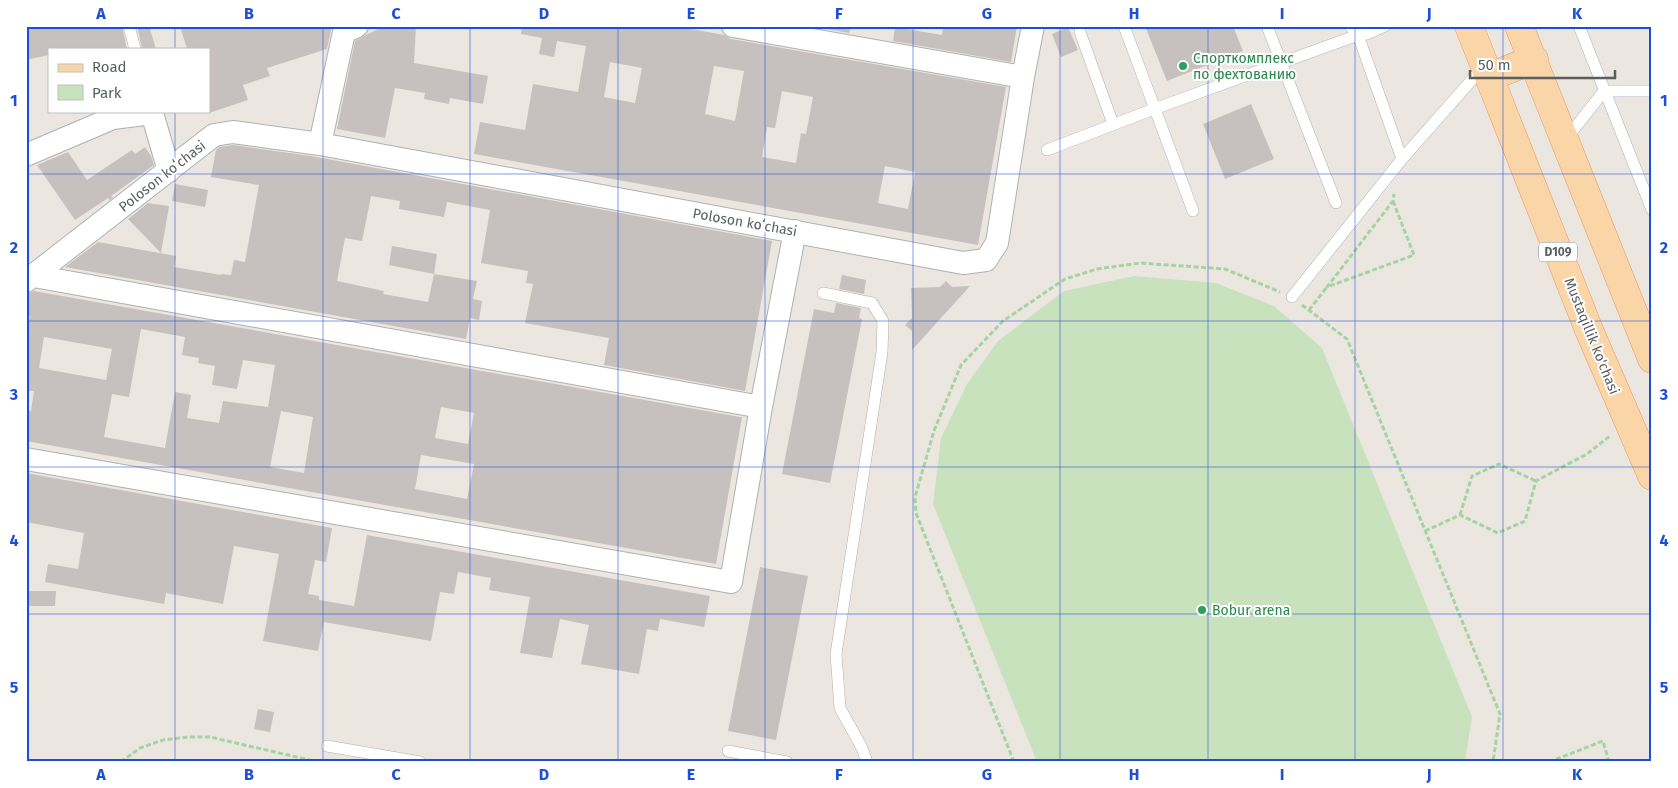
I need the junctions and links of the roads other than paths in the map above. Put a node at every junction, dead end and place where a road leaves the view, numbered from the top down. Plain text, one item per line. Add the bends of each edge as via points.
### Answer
1 (130, 26) edge
2 (357, 26) edge
3 (733, 26) edge
4 (1033, 26) edge
5 (1124, 26) edge
6 (1267, 26) edge
7 (1385, 26) edge
8 (1469, 26) edge
9 (1520, 26) edge
10 (1579, 26) edge
11 (1354, 31) edge
12 (1080, 32) dead end
13 (135, 48) edge
14 (1534, 59) junction
15 (1281, 63) junction
16 (1487, 71) junction
17 (1023, 77) junction
18 (1604, 91) junction
19 (1652, 91) edge
20 (1154, 109) junction
21 (151, 112) edge
22 (1113, 124) junction
23 (1565, 140) junction
24 (320, 144) junction
25 (1047, 150) dead end
26 (26, 156) edge
27 (1402, 159) junction
28 (169, 171) junction
29 (1336, 203) dead end
30 (1652, 210) edge
31 (1193, 211) dead end
32 (795, 231) junction
33 (30, 279) edge
34 (823, 293) dead end
35 (1292, 297) road end
36 (1652, 359) edge
37 (761, 407) junction
38 (26, 459) edge
39 (1652, 476) edge
40 (327, 746) dead end
41 (728, 751) dead end
42 (420, 762) edge
43 (787, 762) edge
44 (867, 762) edge

1 - 13 lane
2 - 24 street via 344,32
3 - 17 street
4 - 17 street, Poloson koʻchasi
5 - 20 lane
6 - 15 lane
7 - 11 lane via 1368,34
8 - 16 main road, Mustaqillik ko'chasi / D109
9 - 14 main road
10 - 18 lane
11 - 15 lane
11 - 27 lane
12 - 22 lane
14 - 16 main road
14 - 23 main road
15 - 20 lane
15 - 29 lane
16 - 27 lane
16 - 39 main road, Mustaqillik ko'chasi / D109 via 1588,330
17 - 32 street, Poloson koʻchasi via 997,243 986,260 963,263
18 - 19 lane
18 - 23 lane
18 - 30 lane
20 - 22 lane
20 - 31 lane
21 - 26 street via 113,118
21 - 28 street
22 - 25 lane
23 - 36 main road
24 - 28 street, Poloson koʻchasi via 232,132 214,135
24 - 32 street, Poloson koʻchasi
27 - 35 lane
28 - 33 street, Poloson koʻchasi
32 - 37 street
33 - 37 street
34 - 44 lane via 872,303 883,321 882,352 836,654 840,708
37 - 38 street via 731,582
40 - 42 lane
41 - 43 lane

